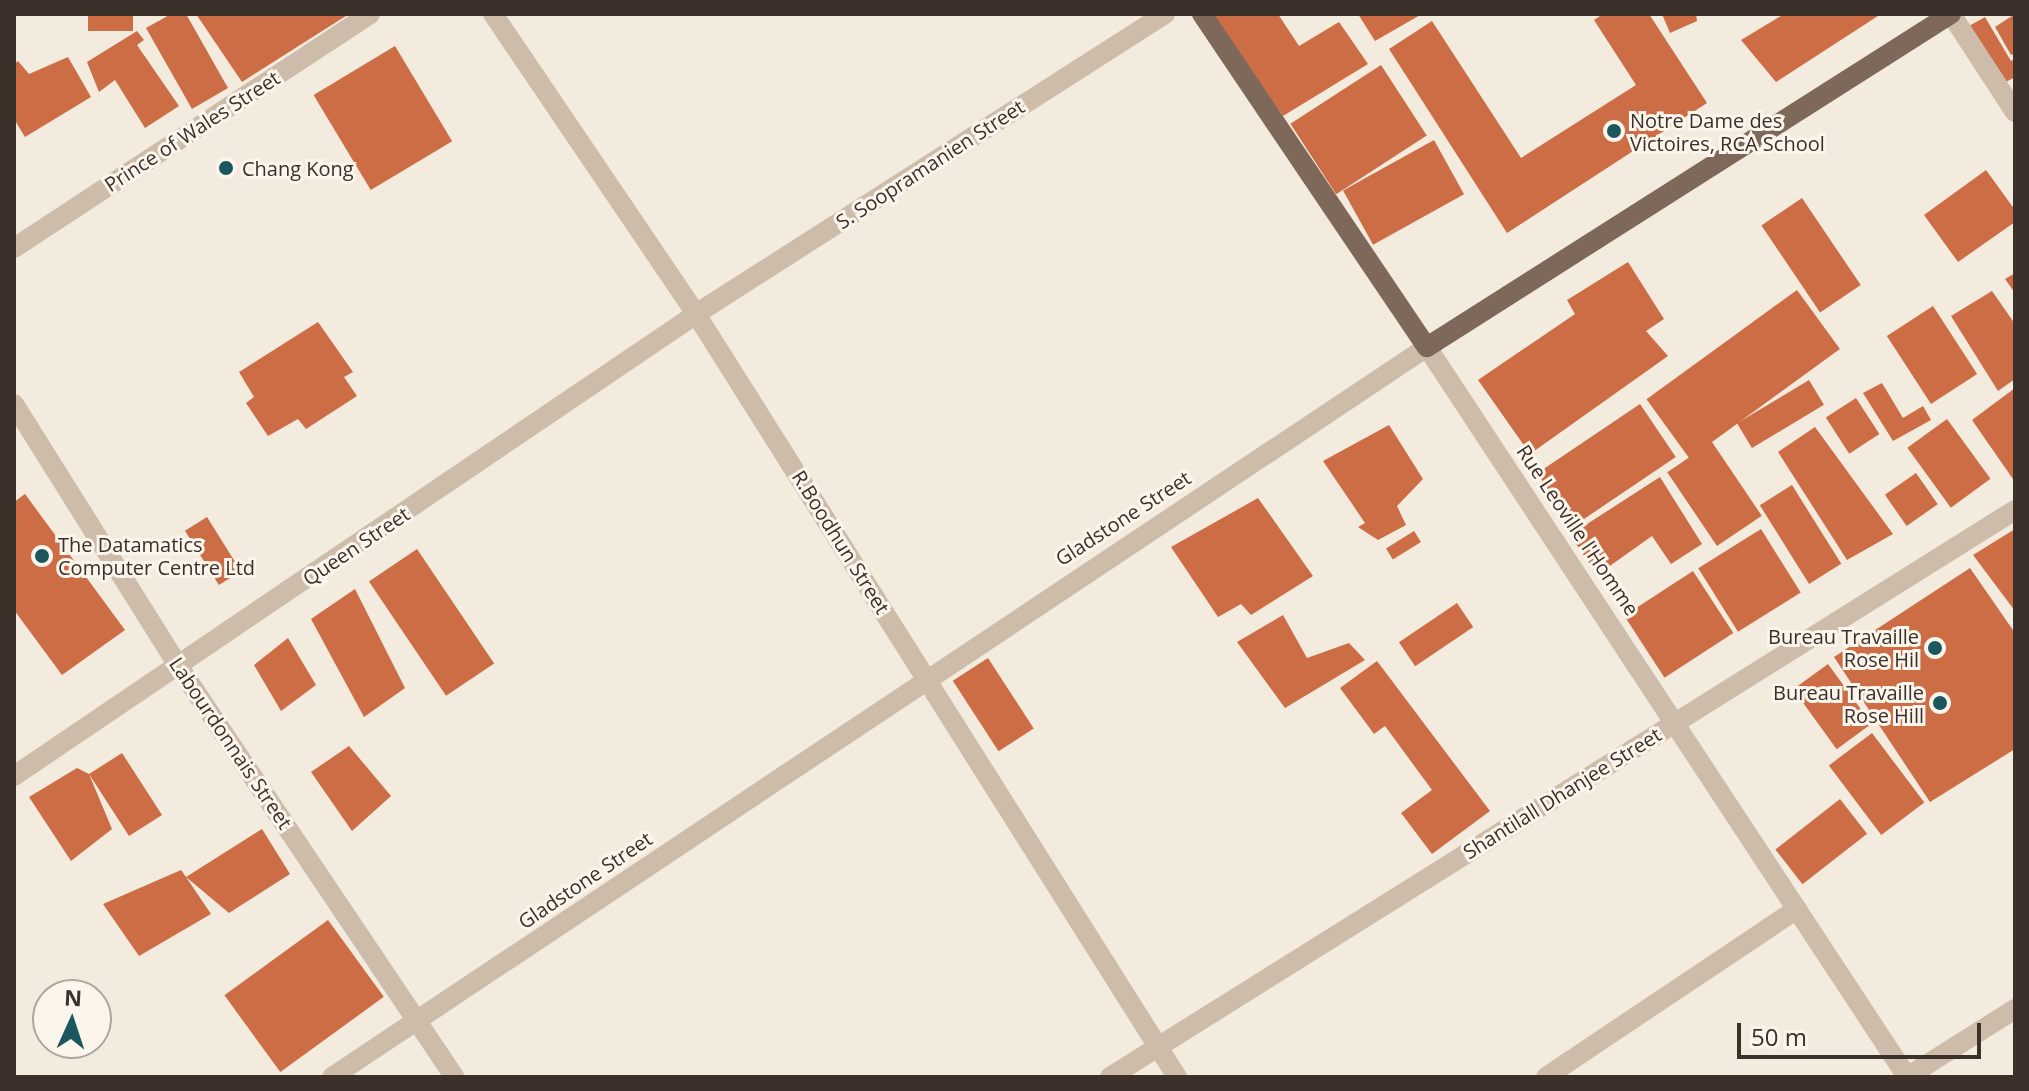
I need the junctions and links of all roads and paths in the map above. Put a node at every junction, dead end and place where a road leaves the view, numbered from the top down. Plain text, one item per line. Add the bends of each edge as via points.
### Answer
1 (370, 14) edge
2 (493, 14) edge
3 (1165, 14) edge
4 (1202, 14) edge
5 (1951, 14) edge
6 (2015, 112) edge
7 (14, 248) edge
8 (696, 314) junction
9 (1427, 347) junction
10 (14, 404) edge
11 (2015, 510) edge
12 (179, 667) junction
13 (926, 677) junction
14 (1676, 722) junction
15 (14, 776) edge
16 (1797, 909) junction
17 (2015, 1009) edge
18 (418, 1023) junction
19 (1158, 1047) junction
20 (332, 1077) edge
21 (454, 1077) edge
22 (1110, 1077) edge
23 (1177, 1077) edge
24 (1546, 1077) edge
25 (1907, 1077) edge

1 - 7 street, Prince of Wales Street
2 - 8 street, R.Boodhun Street
3 - 8 street, S. Soopramanien Street
4 - 9 main road, Rue Leoville l'Homme
5 - 6 street
5 - 9 main road, Gladstone Street
8 - 12 street, Queen Street
8 - 13 street, R.Boodhun Street
9 - 13 street, Gladstone Street
9 - 14 street, Rue Leoville l'Homme
10 - 12 street, Labourdonnais Street
11 - 14 street, Shantilall Dhanjee Street
12 - 15 street, Queen Street
12 - 18 street, Labourdonnais Street
13 - 18 street, Gladstone Street
13 - 19 street, R.Boodhun Street
14 - 16 street, Rue Leoville l'Homme
14 - 19 street, Shantilall Dhanjee Street
16 - 24 street
16 - 25 street, Rue Leoville l'Homme
17 - 25 street
18 - 20 street, Gladstone Street
18 - 21 street, Labourdonnais Street
19 - 22 street, Shantilall Dhanjee Street
19 - 23 street, R.Boodhun Street

